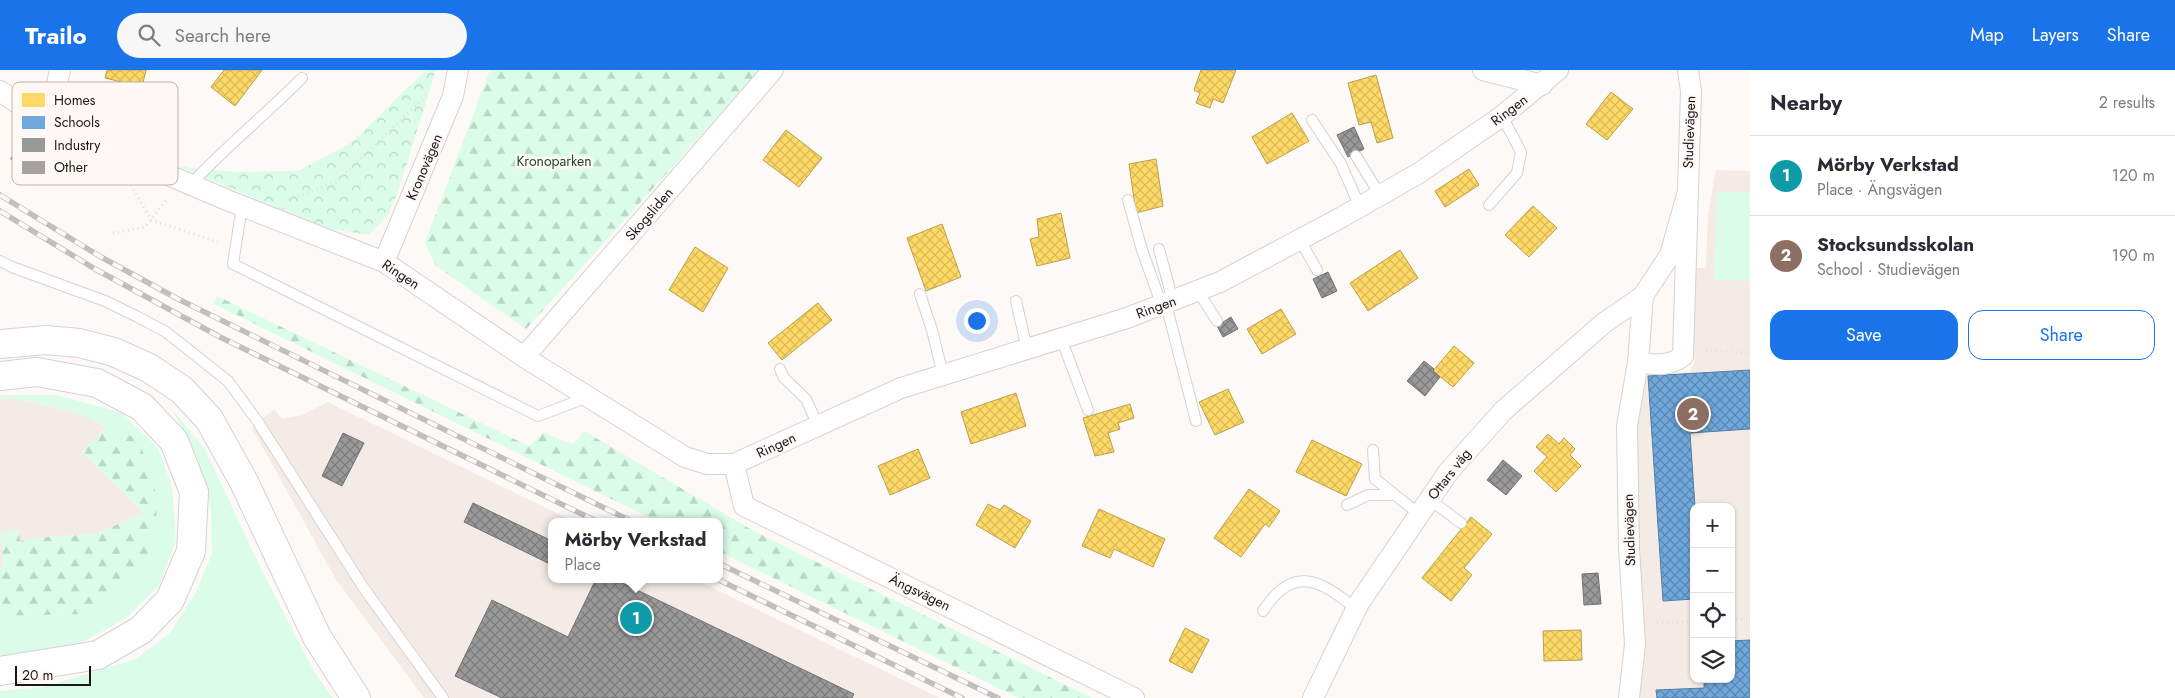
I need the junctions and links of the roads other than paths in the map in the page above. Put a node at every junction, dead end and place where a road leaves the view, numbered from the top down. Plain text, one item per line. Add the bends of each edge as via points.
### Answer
1 (458, 70) edge
2 (773, 70) edge
3 (1483, 70) edge
4 (1558, 70) edge
5 (1688, 70) edge
6 (302, 78) dead end
7 (1542, 86) junction
8 (0, 91) edge
9 (12, 99) edge
10 (1502, 116) junction
11 (1312, 120) dead end
12 (1356, 156) dead end
13 (178, 177) edge
14 (192, 183) junction
15 (1380, 195) junction
16 (1687, 195) junction
17 (1128, 200) dead end
18 (1489, 205) dead end
19 (242, 206) junction
20 (1360, 207) junction
21 (1300, 240) junction
22 (1158, 249) dead end
23 (0, 261) edge
24 (384, 262) junction
25 (1317, 270) dead end
26 (1198, 291) junction
27 (920, 294) dead end
28 (1643, 296) junction
29 (1016, 301) dead end
30 (1167, 304) junction
31 (1217, 321) dead end
32 (1061, 338) junction
33 (0, 344) edge
34 (1027, 349) junction
35 (524, 357) junction
36 (1638, 362) junction
37 (780, 369) dead end
38 (943, 375) junction
39 (0, 376) edge
40 (588, 397) junction
41 (1088, 410) dead end
42 (1196, 421) dead end
43 (818, 426) junction
44 (1373, 450) dead end
45 (734, 464) junction
46 (1393, 494) junction
47 (1347, 505) dead end
48 (1424, 506) junction
49 (1461, 523) dead end
50 (1356, 609) junction
51 (1263, 611) dead end
52 (0, 671) edge
53 (356, 698) edge
54 (443, 698) edge
55 (1134, 698) edge
56 (1313, 698) edge
57 (1629, 698) edge

1 - 24 street, Kronovägen via 453,96
2 - 35 street, Skogsliden
3 - 7 street
4 - 7 street, Ringen
5 - 16 street, Studievägen via 1691,91
6 - 14 lane via 225,148
7 - 10 street, Ringen
8 - 9 street, Ringen
10 - 15 street, Ringen via 1419,173
10 - 18 lane via 1521,152 1517,173
11 - 20 lane via 1341,164
12 - 15 lane
13 - 14 street, Ringen
14 - 19 street, Ringen
15 - 20 street, Ringen
16 - 28 street, Studievägen via 1670,255
16 - 36 street, Studievägen via 1683,356 1674,363 1657,366
17 - 30 lane via 1142,250
19 - 24 street, Ringen
19 - 40 lane via 233,264 538,416
20 - 21 street, Ringen
21 - 25 lane
21 - 26 street, Ringen
22 - 30 lane
23 - 54 lane via 136,316 166,332 228,381 258,422 363,587
24 - 35 street, Ringen
26 - 30 street, Ringen
26 - 31 lane
27 - 38 lane
28 - 36 street, Studievägen
28 - 48 street, Ottars väg via 1604,323 1504,410 1449,471
29 - 34 lane
30 - 32 street, Ringen
30 - 42 lane
32 - 34 street, Ringen
32 - 41 lane
33 - 53 highway via 46,340 79,343 114,352 149,368 182,390 209,419 244,482 317,637
34 - 38 street, Ringen
35 - 40 street, Ringen
36 - 57 street, Studievägen via 1627,426 1635,644
37 - 43 lane via 784,378 806,399
38 - 43 street, Ringen via 901,388
39 - 52 highway via 36,372 97,383 142,407 174,441 194,492 191,551 170,600 141,630 98,655
40 - 45 street, Ringen via 685,458 707,464
43 - 45 street, Ringen
44 - 46 lane via 1375,480
45 - 55 street, Ängsvägen via 744,506
46 - 47 lane via 1368,495
46 - 48 lane
48 - 49 lane
48 - 50 street, Ottars väg
50 - 51 lane via 1319,583 1306,581 1288,584 1273,595
50 - 56 street, Ottars väg

